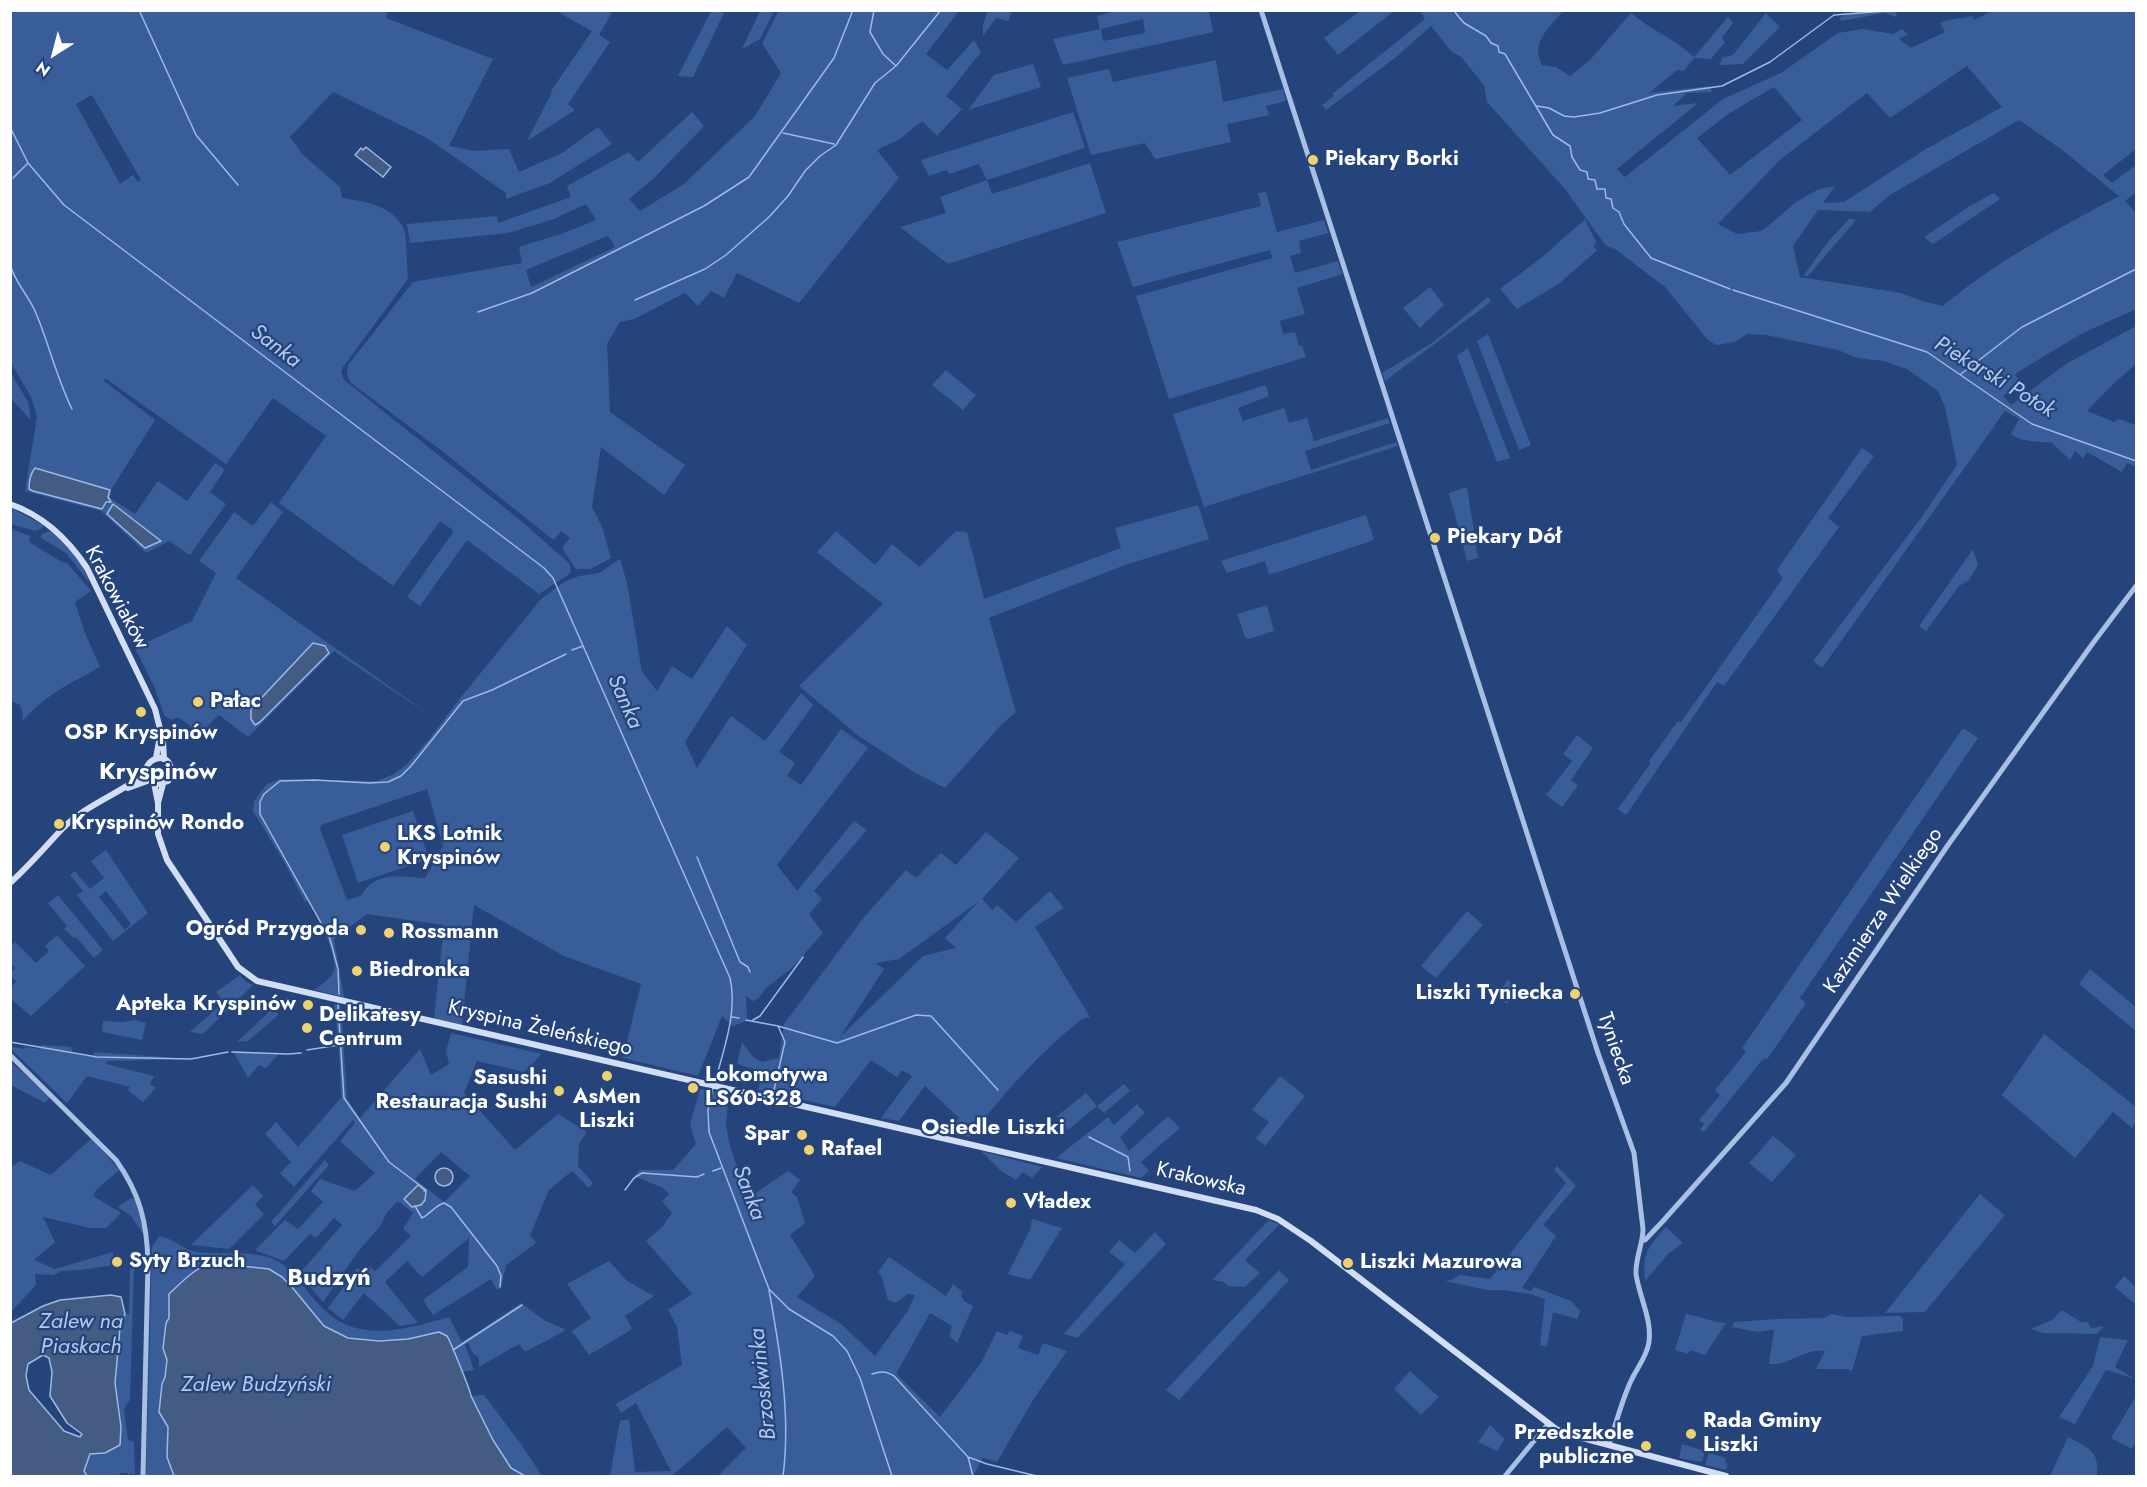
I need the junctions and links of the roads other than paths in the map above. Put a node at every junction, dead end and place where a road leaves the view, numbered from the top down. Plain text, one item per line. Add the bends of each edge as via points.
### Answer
1 (1261, 10) edge
2 (10, 504) edge
3 (2136, 586) edge
4 (161, 733) junction
5 (156, 758) junction
6 (164, 759) junction
7 (146, 770) junction
8 (152, 782) junction
9 (163, 784) junction
10 (121, 789) junction
11 (158, 803) junction
12 (10, 883) edge
13 (10, 1055) edge
14 (722, 1087) joint
15 (1643, 1240) junction
16 (1548, 1424) junction
17 (1609, 1444) junction
18 (143, 1476) edge
19 (1505, 1476) edge
20 (1726, 1476) edge

1 - 15 street, Tyniecka via 1598,1053 1628,1132 1639,1186
2 - 4 main road, Krakowiaków via 49,525 87,568 154,709
3 - 15 street, Kazimierza Wielkiego via 1948,845 1786,1083
4 - 5 main road, Krakowiaków
4 - 6 main road, Krakowiaków
5 - 6 main road
5 - 7 main road
6 - 9 main road via 172,772
7 - 8 main road
7 - 10 main road
8 - 9 main road
8 - 10 main road
8 - 11 main road, Kryspina Żeleńskiego
9 - 11 main road, Kryspina Żeleńskiego
10 - 12 main road via 76,816
11 - 14 main road, Kryspina Żeleńskiego via 158,834 163,852 250,978
13 - 18 street via 116,1160 129,1177 143,1212 148,1240
14 - 16 main road, Krakowska via 1245,1206 1270,1215 1311,1241
15 - 17 street, Tyniecka via 1636,1273 1649,1342 1623,1400
16 - 17 main road, Krakowska via 1568,1434
16 - 19 street
17 - 20 main road, Krakowska

